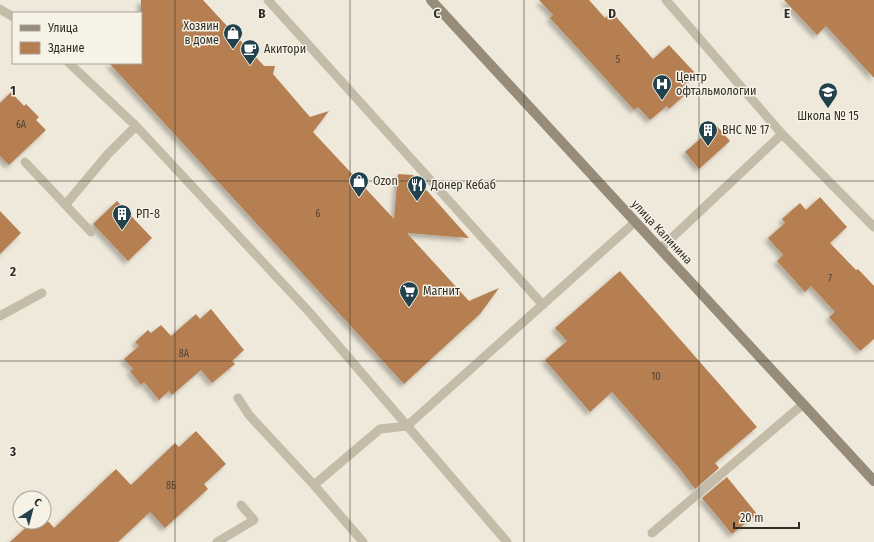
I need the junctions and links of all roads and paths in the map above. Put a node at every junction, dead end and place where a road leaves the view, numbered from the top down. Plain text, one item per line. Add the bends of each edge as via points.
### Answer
1 (268, 0) edge
2 (431, 0) edge
3 (666, 0) edge
4 (0, 9) edge
5 (12, 16) edge
6 (70, 64) edge
7 (136, 126) junction
8 (782, 134) junction
9 (25, 162) dead end
10 (66, 204) junction
11 (635, 222) junction
12 (874, 226) edge
13 (91, 232) dead end
14 (661, 248) junction
15 (42, 293) dead end
16 (543, 305) junction
17 (0, 316) edge
18 (238, 398) dead end
19 (802, 405) junction
20 (407, 426) junction
21 (874, 481) edge
22 (314, 485) junction
23 (241, 505) dead end
24 (652, 533) dead end
25 (218, 542) edge
26 (363, 542) edge
27 (507, 542) edge

1 - 16 lane
2 - 11 street, улица Калинина
3 - 8 lane
4 - 5 lane
6 - 7 lane
7 - 10 lane via 108,154
7 - 20 lane via 311,314
8 - 12 lane
8 - 14 lane
9 - 10 lane
10 - 13 lane
11 - 14 street, улица Калинина
11 - 16 lane
14 - 19 street, улица Калинина
15 - 17 lane
16 - 20 lane
18 - 22 lane via 249,415
19 - 21 street, улица Калинина
19 - 24 lane
20 - 22 lane via 380,430
20 - 27 lane
22 - 26 lane
23 - 25 lane via 254,520

